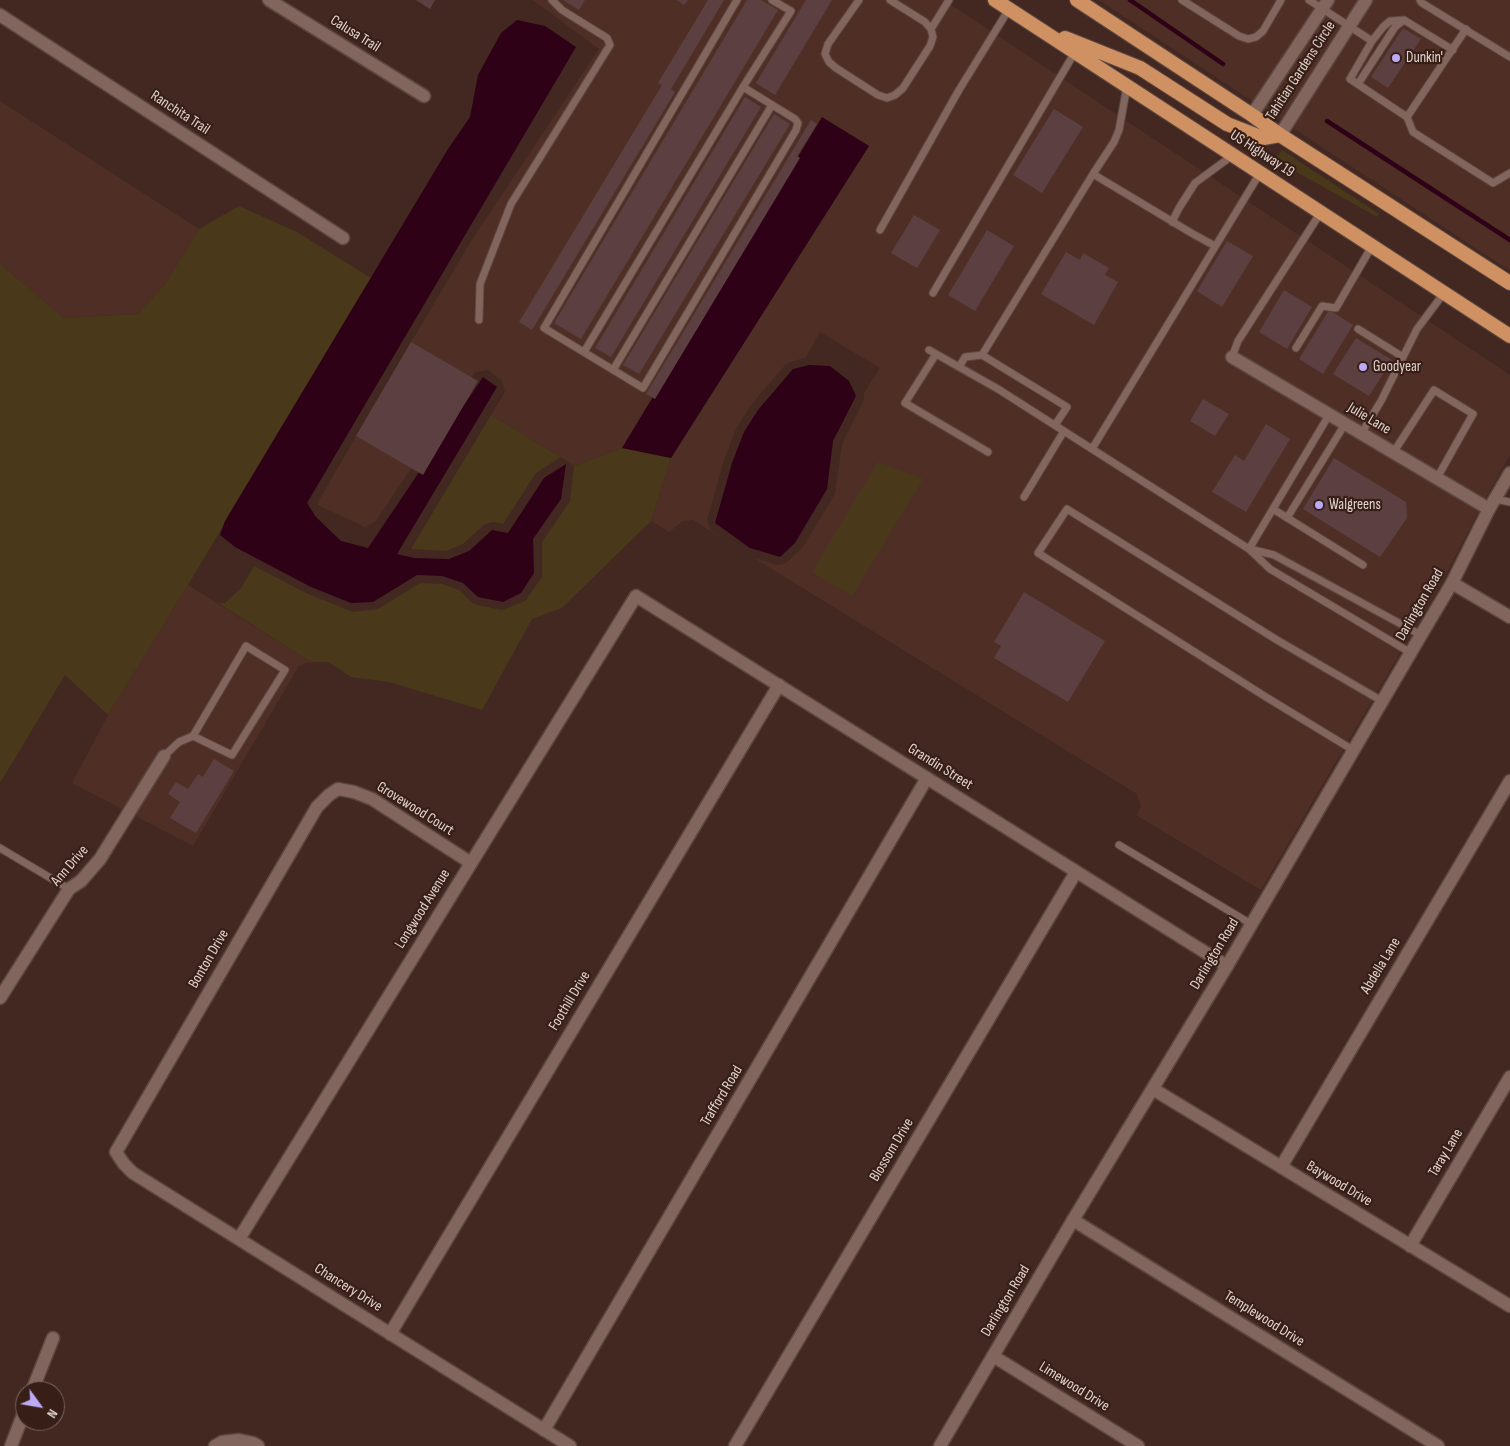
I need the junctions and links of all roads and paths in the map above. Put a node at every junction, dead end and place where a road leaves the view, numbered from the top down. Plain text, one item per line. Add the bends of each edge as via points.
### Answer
1 (268, 0) edge
2 (552, 0) edge
3 (737, 0) edge
4 (772, 0) edge
5 (859, 0) edge
6 (890, 0) edge
7 (949, 0) edge
8 (995, 0) edge
9 (1077, 0) edge
10 (1182, 0) edge
11 (1281, 0) edge
12 (1308, 0) edge
13 (1366, 0) edge
14 (1420, 0) edge
15 (1325, 4) edge
16 (1009, 9) junction
17 (0, 15) edge
18 (1404, 20) junction
19 (1036, 26) junction
20 (1350, 26) junction
21 (931, 29) junction
22 (1466, 29) junction
23 (1372, 41) junction
24 (1453, 50) junction
25 (1075, 52) junction
26 (1510, 57) edge
27 (1358, 84) junction
28 (1127, 86) junction
29 (743, 87) junction
30 (424, 96) dead end
31 (772, 105) junction
32 (1252, 115) junction
33 (1407, 117) junction
34 (1280, 135) junction
35 (1234, 155) junction
36 (1260, 173) junction
37 (1510, 173) edge
38 (1093, 174) junction
39 (1321, 212) junction
40 (1172, 222) junction
41 (880, 230) dead end
42 (343, 238) dead end
43 (1215, 246) junction
44 (1372, 246) junction
45 (1510, 283) edge
46 (933, 293) dead end
47 (1444, 293) junction
48 (479, 320) dead end
49 (1358, 330) dead end
50 (1510, 336) edge
51 (1296, 348) dead end
52 (584, 352) junction
53 (982, 355) junction
54 (1232, 357) joint
55 (1404, 357) junction
56 (960, 367) junction
57 (613, 370) junction
58 (1329, 415) junction
59 (1346, 424) junction
60 (1056, 425) junction
61 (1064, 431) junction
62 (1361, 434) junction
63 (1092, 449) junction
64 (988, 452) dead end
65 (1393, 453) junction
66 (1510, 473) edge
67 (1436, 478) junction
68 (1024, 497) dead end
69 (1510, 502) edge
70 (1492, 504) junction
71 (1273, 509) junction
72 (1287, 518) junction
73 (1249, 549) junction
74 (1363, 565) dead end
75 (1452, 583) junction
76 (636, 596) joint
77 (1510, 618) edge
78 (1422, 635) junction
79 (1411, 653) junction
80 (778, 685) junction
81 (1382, 701) junction
82 (193, 736) junction
83 (1353, 750) junction
84 (164, 756) joint
85 (927, 778) junction
86 (1510, 781) edge
87 (338, 789) joint
88 (1119, 845) dead end
89 (0, 848) edge
90 (471, 864) junction
91 (1076, 872) junction
92 (69, 890) junction
93 (1251, 924) junction
94 (1227, 966) junction
95 (0, 998) edge
96 (1510, 1077) edge
97 (1152, 1089) junction
98 (116, 1152) joint
99 (1281, 1168) junction
100 (1073, 1220) junction
101 (239, 1239) junction
102 (1410, 1246) junction
103 (1510, 1306) edge
104 (390, 1334) junction
105 (53, 1338) dead end
106 (993, 1356) junction
107 (36, 1381) edge
108 (544, 1430) junction
109 (17, 1431) edge
110 (11, 1446) edge
111 (215, 1446) edge
112 (258, 1446) edge
113 (570, 1446) edge
114 (735, 1446) edge
115 (940, 1446) edge
116 (1138, 1446) edge
117 (1438, 1446) edge

1 - 30 street, Calusa Trail
2 - 48 lane via 562,10 607,38 610,45 512,204 480,284
3 - 52 lane via 544,328
4 - 29 lane via 791,11
5 - 21 lane via 828,44 825,54 836,68 878,95 887,98 903,88 930,46
6 - 21 lane
7 - 21 lane
8 - 16 highway, US Highway 19
9 - 32 highway, US Highway 19
10 - 11 lane via 1248,39 1263,31
12 - 15 lane
13 - 20 street, Tahitian Gardens Circle
14 - 22 lane
15 - 20 lane
15 - 32 street, Tahitian Gardens Circle
16 - 19 highway, US Highway 19
16 - 41 lane
17 - 42 street, Ranchita Trail
18 - 23 lane via 1390,21
18 - 24 lane
18 - 27 lane via 1395,27
19 - 25 highway, US Highway 19
19 - 34 highway via 1140,68 1227,124 1263,138
20 - 23 lane
20 - 34 street, Tahitian Gardens Circle
22 - 24 lane
22 - 26 lane
23 - 27 lane via 1350,80
24 - 33 lane
25 - 28 highway, US Highway 19
25 - 46 lane
27 - 33 lane
28 - 35 highway, US Highway 19
28 - 38 lane via 1117,136
29 - 31 lane
29 - 52 lane
31 - 57 lane
31 - 57 lane via 795,119 798,123 796,130 643,388
32 - 34 highway, US Highway 19
33 - 37 lane via 1413,132 1493,183
34 - 45 highway, US Highway 19
35 - 36 highway, US Highway 19
35 - 40 lane via 1195,183
36 - 39 highway, US Highway 19
36 - 43 lane
38 - 40 lane
38 - 53 lane
39 - 44 highway, US Highway 19
39 - 54 lane via 1238,341
40 - 43 lane
43 - 63 lane
44 - 47 highway, US Highway 19
44 - 51 lane via 1336,308 1322,306
47 - 50 highway, US Highway 19
47 - 55 lane via 1417,329
49 - 55 lane
52 - 57 lane
53 - 56 lane via 965,357
53 - 60 lane via 1066,407
54 - 58 street, Julie Lane
55 - 62 lane
56 - 60 lane
56 - 64 lane via 932,352 905,403
58 - 59 street, Julie Lane
58 - 71 lane
59 - 62 street, Julie Lane
59 - 72 lane
60 - 61 lane
61 - 63 lane
61 - 68 lane
62 - 65 street, Julie Lane
63 - 73 lane
65 - 67 street, Julie Lane
65 - 67 lane via 1434,390 1473,414
66 - 70 street, Darlington Road
67 - 70 street, Julie Lane
69 - 70 lane
70 - 75 street, Darlington Road
71 - 72 lane
71 - 73 lane
72 - 74 lane
73 - 78 lane via 1274,555
73 - 79 lane via 1270,569
75 - 77 street
75 - 78 street, Darlington Road
76 - 80 street, Grandin Street
76 - 90 street, Longwood Avenue
78 - 79 street, Darlington Road
79 - 81 street, Darlington Road
80 - 85 street, Grandin Street
80 - 104 street, Foothill Drive
81 - 83 street, Darlington Road
81 - 83 lane via 1066,509 1038,553
82 - 82 lane via 246,646 285,670 232,755
82 - 84 lane via 179,742
83 - 93 street, Darlington Road
84 - 92 street, Ann Drive via 100,859
85 - 91 street, Grandin Street
85 - 108 street, Trafford Road
86 - 99 street, Abdella Lane
87 - 90 street, Grovewood Court via 372,799
87 - 98 street, Bonton Drive via 317,807
88 - 93 lane
89 - 92 lane
90 - 101 street, Longwood Avenue
91 - 94 street, Grandin Street
91 - 114 street, Blossom Drive
92 - 95 street, Ann Drive
93 - 94 street, Darlington Road
94 - 97 street, Darlington Road
96 - 102 street, Taray Lane
97 - 99 street, Baywood Drive
97 - 100 street, Darlington Road
98 - 101 street, Chancery Drive via 133,1173
99 - 102 street, Baywood Drive
100 - 106 street, Darlington Road
100 - 117 street, Templewood Drive
101 - 104 street, Chancery Drive
102 - 103 street, Baywood Drive
104 - 108 street, Chancery Drive
105 - 107 street
106 - 115 street, Darlington Road
106 - 116 street, Limewood Drive
108 - 113 street, Chancery Drive
109 - 110 street
111 - 112 street via 239,1440

